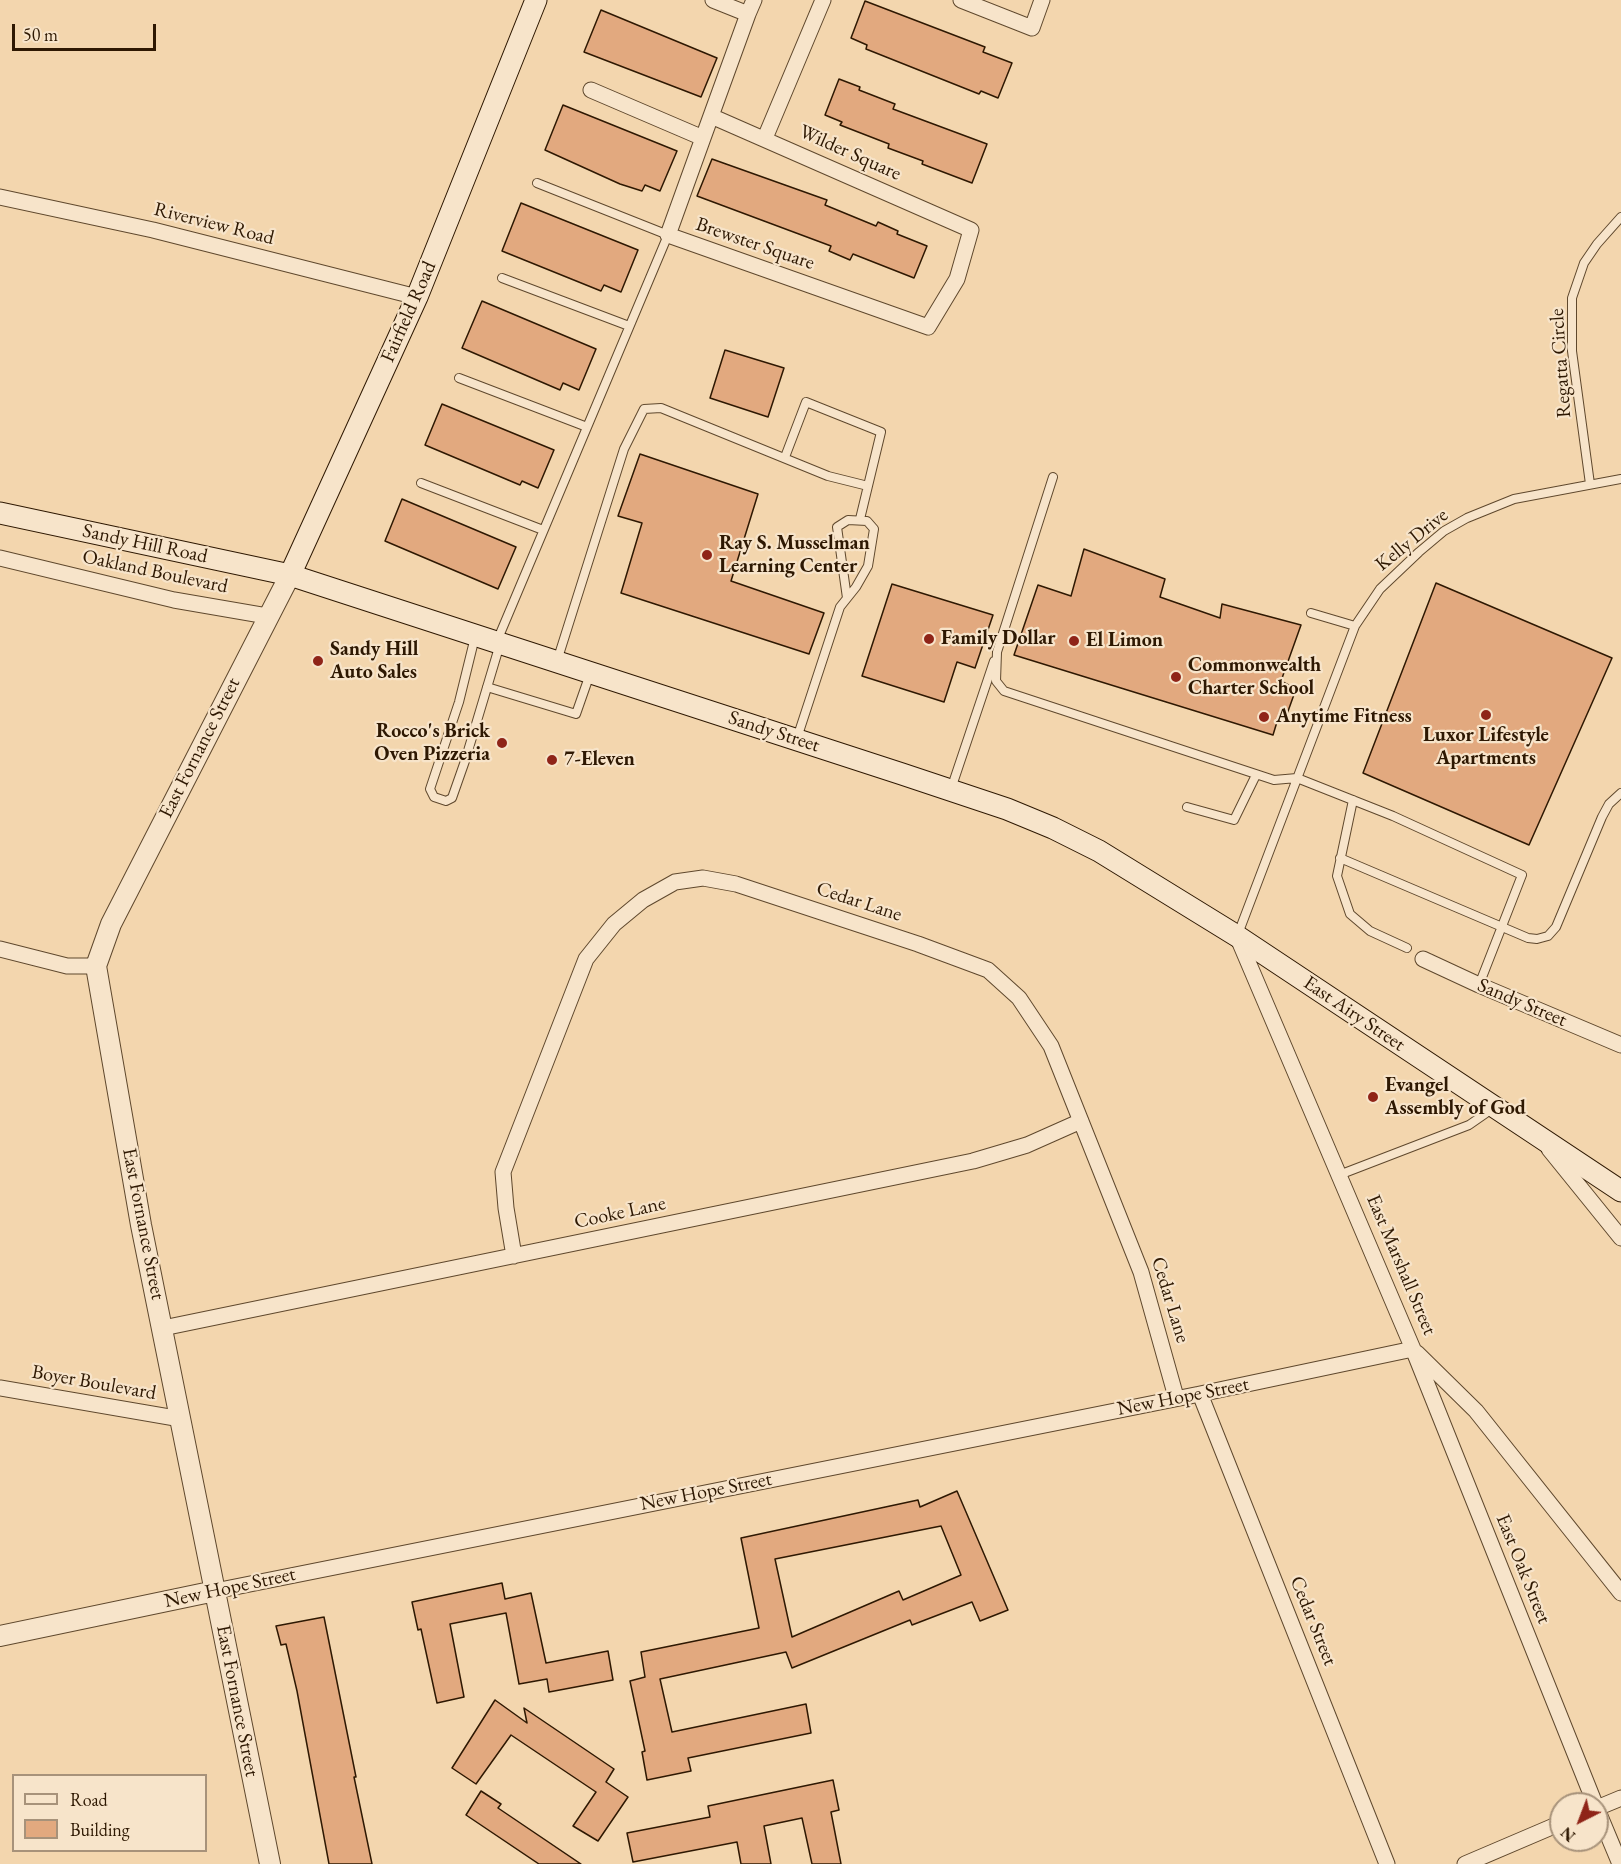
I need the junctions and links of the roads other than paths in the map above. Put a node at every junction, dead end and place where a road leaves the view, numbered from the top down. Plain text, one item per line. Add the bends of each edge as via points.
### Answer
1 (536, 0) edge
2 (713, 0) edge
3 (824, 0) edge
4 (961, 0) edge
5 (1042, 0) edge
6 (751, 7) edge
7 (591, 90) dead end
8 (711, 116) junction
9 (703, 138) junction
10 (765, 138) junction
11 (537, 183) dead end
12 (0, 197) edge
13 (1621, 217) edge
14 (668, 235) junction
15 (502, 278) dead end
16 (417, 297) junction
17 (629, 326) junction
18 (928, 327) joint
19 (459, 378) dead end
20 (587, 428) junction
21 (785, 457) junction
22 (1053, 477) dead end
23 (1621, 479) edge
24 (421, 483) dead end
25 (1590, 484) junction
26 (868, 486) junction
27 (0, 513) edge
28 (860, 519) junction
29 (543, 530) junction
30 (0, 558) edge
31 (290, 575) junction
32 (847, 598) junction
33 (1311, 613) dead end
34 (267, 616) junction
35 (1354, 626) junction
36 (475, 635) junction
37 (498, 643) junction
38 (997, 652) junction
39 (556, 662) junction
40 (590, 673) junction
41 (487, 687) junction
42 (797, 740) junction
43 (1256, 775) junction
44 (1297, 778) junction
45 (951, 790) junction
46 (1621, 793) edge
47 (1353, 800) junction
48 (1187, 807) dead end
49 (1341, 858) junction
50 (1502, 927) junction
51 (1237, 936) junction
52 (1407, 948) dead end
53 (0, 949) edge
54 (1423, 959) dead end
55 (96, 966) junction
56 (1479, 985) junction
57 (1621, 1045) edge
58 (1493, 1108) junction
59 (1081, 1121) junction
60 (1543, 1142) junction
61 (1339, 1175) junction
62 (1621, 1191) edge
63 (1621, 1238) edge
64 (514, 1256) junction
65 (163, 1328) junction
66 (1413, 1349) junction
67 (0, 1388) edge
68 (1200, 1394) junction
69 (1176, 1397) junction
70 (181, 1419) junction
71 (215, 1591) junction
72 (1621, 1593) edge
73 (0, 1636) edge
74 (1590, 1792) edge
75 (1549, 1828) edge
76 (1609, 1838) edge
77 (270, 1864) edge
78 (1387, 1864) edge
79 (1465, 1864) edge
80 (1620, 1864) edge

1 - 16 main road, Fairfield Road
2 - 6 street
3 - 10 street
4 - 5 street via 1032,28
6 - 8 street, Brewster Square
7 - 9 street
8 - 9 street, Brewster Square
8 - 10 street, Wilder Square
9 - 14 street, Brewster Square
10 - 18 street, Wilder Square via 971,230 957,279
11 - 14 lane
12 - 16 street, Riverview Road via 153,230
13 - 25 lane, Regatta Circle via 1584,263 1572,298 1572,351
14 - 17 lane
14 - 18 street, Brewster Square
15 - 17 lane
16 - 31 main road, Fairfield Road
17 - 20 lane
19 - 20 lane
20 - 29 lane
21 - 26 lane via 828,476
21 - 26 lane via 806,402 881,432
21 - 39 lane via 662,408 644,409 624,449
22 - 38 lane
23 - 25 lane, Kelly Drive
24 - 29 lane
25 - 35 lane, Kelly Drive via 1514,499 1444,531 1395,572
26 - 28 lane
27 - 31 main road, Sandy Hill Road
28 - 32 lane via 867,520 874,529 874,542 864,573
28 - 32 lane via 842,522 837,527
29 - 37 lane
30 - 34 street, Oakland Boulevard via 174,600
31 - 34 street, Fairfield Road
31 - 36 main road, Sandy Street
32 - 42 lane via 840,607
33 - 35 lane
34 - 55 street, East Fornance Street via 111,924
35 - 44 lane, Kelly Drive
36 - 37 main road, Sandy Street
36 - 41 lane via 459,702 430,789 434,797 446,801 452,798
37 - 39 main road, Sandy Street
37 - 41 lane
38 - 43 lane via 996,681 1004,691
38 - 45 lane
39 - 40 main road, Sandy Street
40 - 41 lane via 576,714
40 - 42 main road, Sandy Street
42 - 45 main road, Sandy Street
43 - 44 lane via 1274,780
43 - 48 lane via 1234,820
44 - 47 lane
44 - 51 lane, Kelly Drive
45 - 51 main road, Sandy Street via 1044,824 1098,851
46 - 50 lane via 1602,817 1561,918 1548,936 1528,938
47 - 49 lane
47 - 50 lane via 1522,875
49 - 50 lane
49 - 52 lane via 1337,876 1350,914 1370,931
50 - 56 lane
51 - 58 main road, East Airy Street
51 - 61 street, East Marshall Street
53 - 55 street via 67,966
54 - 56 street, Sandy Street
55 - 65 street, East Fornance Street
56 - 57 street, Sandy Street
58 - 60 main road, East Airy Street
58 - 61 lane via 1469,1125
59 - 64 street, Cooke Lane via 1027,1145 973,1161
59 - 64 street, Cedar Lane via 1051,1046 1019,998 988,970 736,884 703,878 675,882 643,900 614,924 586,959 502,1172
59 - 69 street, Cedar Lane via 1141,1272
60 - 62 main road, East Airy Street
60 - 63 street
61 - 66 street, East Marshall Street
64 - 65 street, Cooke Lane
65 - 70 street, East Fornance Street
66 - 68 street, New Hope Street
66 - 72 street, East Marshall Street via 1476,1411
66 - 74 street, East Oak Street
67 - 70 street, Boyer Boulevard
68 - 69 street, New Hope Street
68 - 78 street, Cedar Street
69 - 71 street, New Hope Street
70 - 71 street, East Fornance Street
71 - 73 street, New Hope Street
71 - 77 street, East Fornance Street
75 - 79 street
76 - 80 street, East Oak Street

